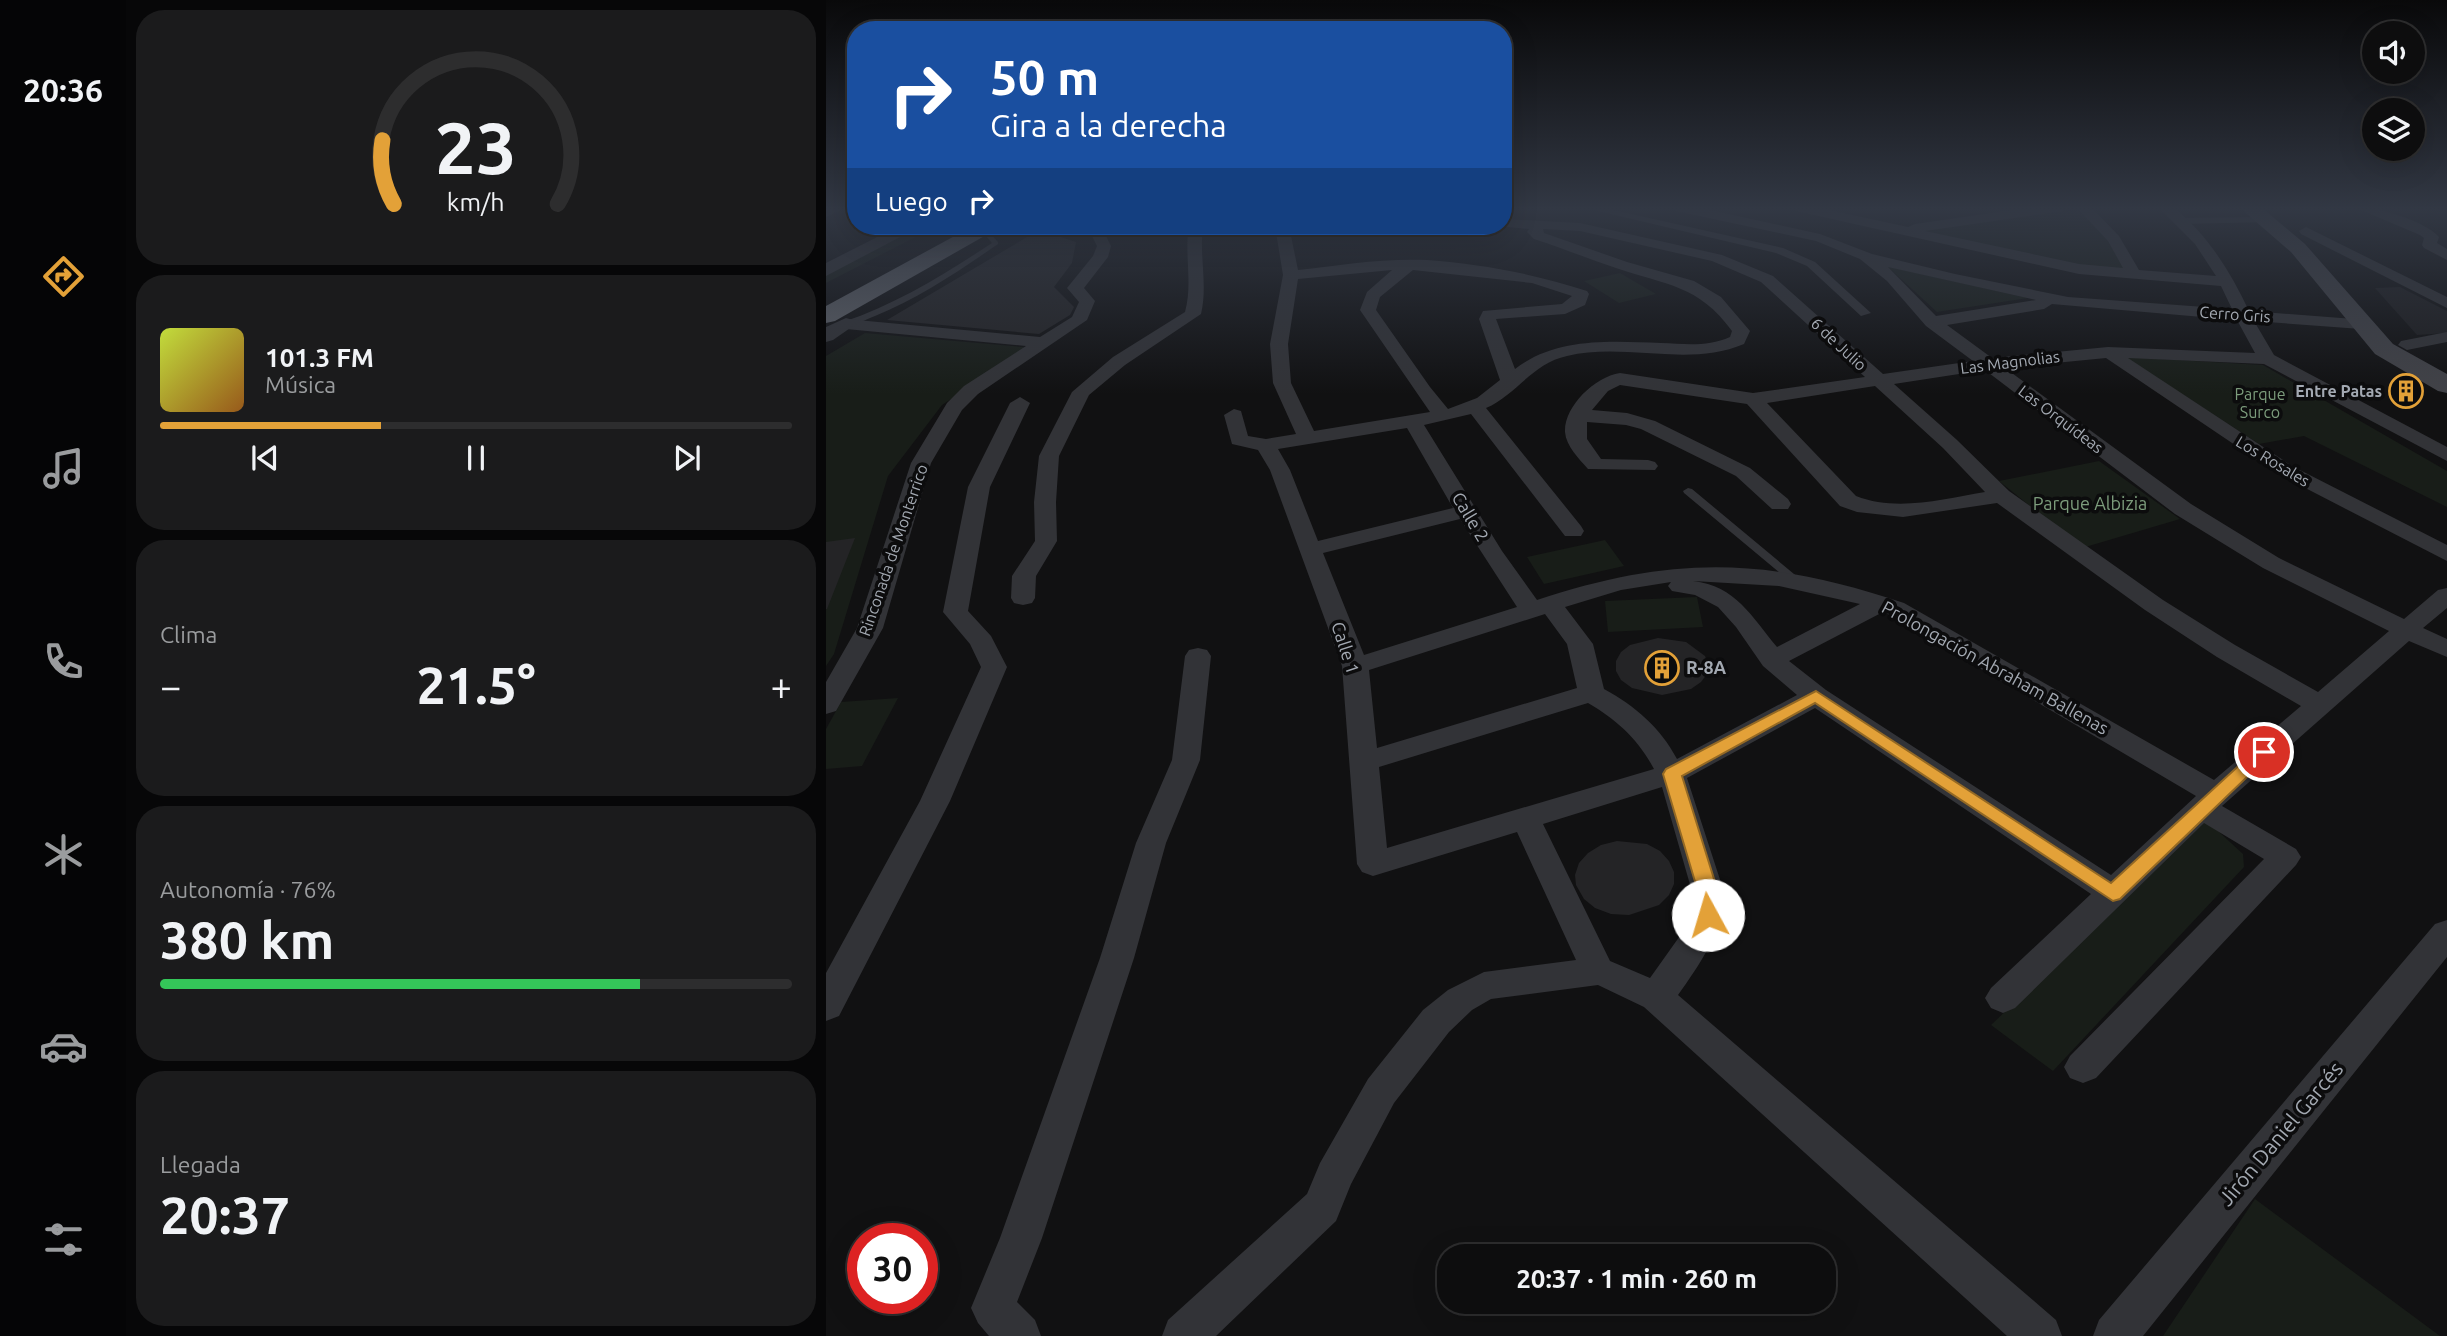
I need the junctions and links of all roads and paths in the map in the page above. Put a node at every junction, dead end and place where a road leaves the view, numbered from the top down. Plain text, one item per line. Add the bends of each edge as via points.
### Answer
1 (875, 269) edge
2 (909, 269) edge
3 (957, 269) edge
4 (1090, 269) edge
5 (1194, 269) edge
6 (1290, 269) edge
7 (1358, 269) edge
8 (1404, 269) edge
9 (1468, 269) edge
10 (1639, 269) edge
11 (1746, 269) edge
12 (1817, 269) edge
13 (1882, 269) edge
14 (1917, 269) edge
15 (2083, 269) edge
16 (2131, 269) edge
17 (2219, 269) edge
18 (2316, 269) edge
19 (2340, 269) edge
20 (2381, 269) edge
21 (2134, 274) junction
22 (1291, 275) junction
23 (2227, 282) junction
24 (826, 296) edge
25 (2068, 302) junction
26 (2447, 303) edge
27 (1865, 313) dead end
28 (2243, 315) junction
29 (1932, 322) junction
30 (2361, 324) junction
31 (833, 325) edge
32 (2447, 337) edge
33 (1045, 343) junction
34 (2407, 345) junction
35 (2108, 352) junction
36 (2268, 359) junction
37 (1989, 364) junction
38 (2447, 370) edge
39 (1877, 380) junction
40 (1510, 381) junction
41 (2447, 385) edge
42 (1753, 399) junction
43 (1020, 403) dead end
44 (1475, 407) junction
45 (1234, 415) dead end
46 (1577, 415) junction
47 (1444, 416) junction
48 (1413, 422) junction
49 (1307, 437) junction
50 (1265, 445) junction
51 (2447, 455) edge
52 (1648, 466) dead end
53 (1688, 491) dead end
54 (2001, 496) junction
55 (1780, 504) dead end
56 (1466, 512) junction
57 (1573, 531) dead end
58 (1309, 550) junction
59 (2447, 554) edge
60 (1796, 581) junction
61 (1616, 585) junction
62 (2447, 595) edge
63 (1023, 598) dead end
64 (1881, 603) junction
65 (1541, 607) junction
66 (2405, 630) junction
67 (2447, 649) edge
68 (1198, 656) dead end
69 (1772, 660) junction
70 (1355, 666) junction
71 (1591, 693) junction
72 (1816, 696) junction
73 (2319, 704) junction
74 (826, 705) edge
75 (1363, 762) junction
76 (1672, 774) junction
77 (2209, 801) junction
78 (1526, 819) junction
79 (2113, 893) junction
80 (2447, 933) edge
81 (1598, 971) junction
82 (1656, 997) junction
83 (2003, 998) dead end
84 (826, 1006) edge
85 (2083, 1067) dead end
86 (1006, 1322) edge
87 (1184, 1336) edge
88 (2040, 1336) edge
89 (2115, 1336) edge

1 - 24 highway
2 - 31 highway via 867,293
3 - 31 lane via 879,314
4 - 33 street, Rinconada de Monterrico via 1075,288 1087,307 1079,320
5 - 63 street via 1193,314 1102,373 1081,392 1060,430 1049,456 1046,541 1024,576
6 - 22 street
7 - 22 street
8 - 47 street via 1373,295 1368,310
9 - 40 street via 1534,279 1581,294 1579,302 1565,309 1489,315
10 - 40 street via 1699,288 1731,315 1741,331 1738,340 1694,350 1567,350 1539,359
11 - 39 street, 6 de Julio via 1779,289
12 - 27 street
13 - 29 street, Las Orquídeas
14 - 25 street, Cerro Gris
15 - 21 street
16 - 21 street
17 - 23 street
18 - 30 main road
19 - 34 main road
20 - 26 street
21 - 23 street
22 - 49 street via 1279,344 1282,383
23 - 28 street
25 - 28 street, Cerro Gris
25 - 29 street, Cerro Gris
28 - 30 street, Cerro Gris
28 - 36 street
29 - 37 street, Las Orquídeas
30 - 41 main road via 2384,349
31 - 33 street
32 - 34 street
33 - 74 street, Rinconada de Monterrico via 959,401 920,463 870,628
34 - 38 main road
35 - 36 street, Las Magnolias
35 - 37 street, Las Magnolias
35 - 59 street, Los Rosales via 2285,470
36 - 51 street
37 - 39 street, Las Magnolias
37 - 66 street, Las Orquídeas via 2183,509 2284,570
39 - 42 street, Las Magnolias
39 - 54 street, 6 de Julio
40 - 44 street
42 - 46 street via 1615,379 1599,389
42 - 54 street via 1848,501 1859,507 1898,510
43 - 84 street via 979,487 955,612 982,641 994,667 935,801
44 - 47 street
44 - 57 street
45 - 50 street via 1239,440
46 - 52 street via 1574,430 1581,451 1595,465
46 - 55 street via 1648,425 1744,472
47 - 48 street
48 - 49 street
48 - 56 street, Calle 2
49 - 50 street
50 - 58 street, Calle 1 via 1280,470
53 - 60 lane
54 - 73 street, 6 de Julio via 2165,612
56 - 58 street
56 - 65 street, Calle 2
58 - 70 street, Calle 1
60 - 61 street, Prolongación Abraham Ballenas via 1702,574
60 - 64 street, Prolongación Abraham Ballenas
61 - 65 street, Prolongación Abraham Ballenas
61 - 69 street via 1687,586 1715,593 1735,607
62 - 66 street
64 - 69 street
64 - 77 street, Prolongación Abraham Ballenas
65 - 70 street, Prolongación Abraham Ballenas
65 - 71 street, Calle 2 via 1579,638 1587,655
66 - 67 street, Las Orquídeas
66 - 73 street
68 - 86 street via 1186,760 1152,843 1021,1238
69 - 72 street
70 - 75 street, Calle 1
71 - 75 street
71 - 76 street via 1630,715 1646,730
72 - 76 street
72 - 79 street
73 - 77 street
75 - 78 street, Calle 1 via 1373,864
76 - 78 street
76 - 82 street via 1709,895 1708,915 1701,935
77 - 79 street
77 - 85 street via 2285,857
78 - 81 street
79 - 83 street
80 - 89 street, Jirón Daniel Garcés
81 - 82 street
81 - 87 street via 1484,986 1444,1014 1381,1091 1322,1207
82 - 88 street

